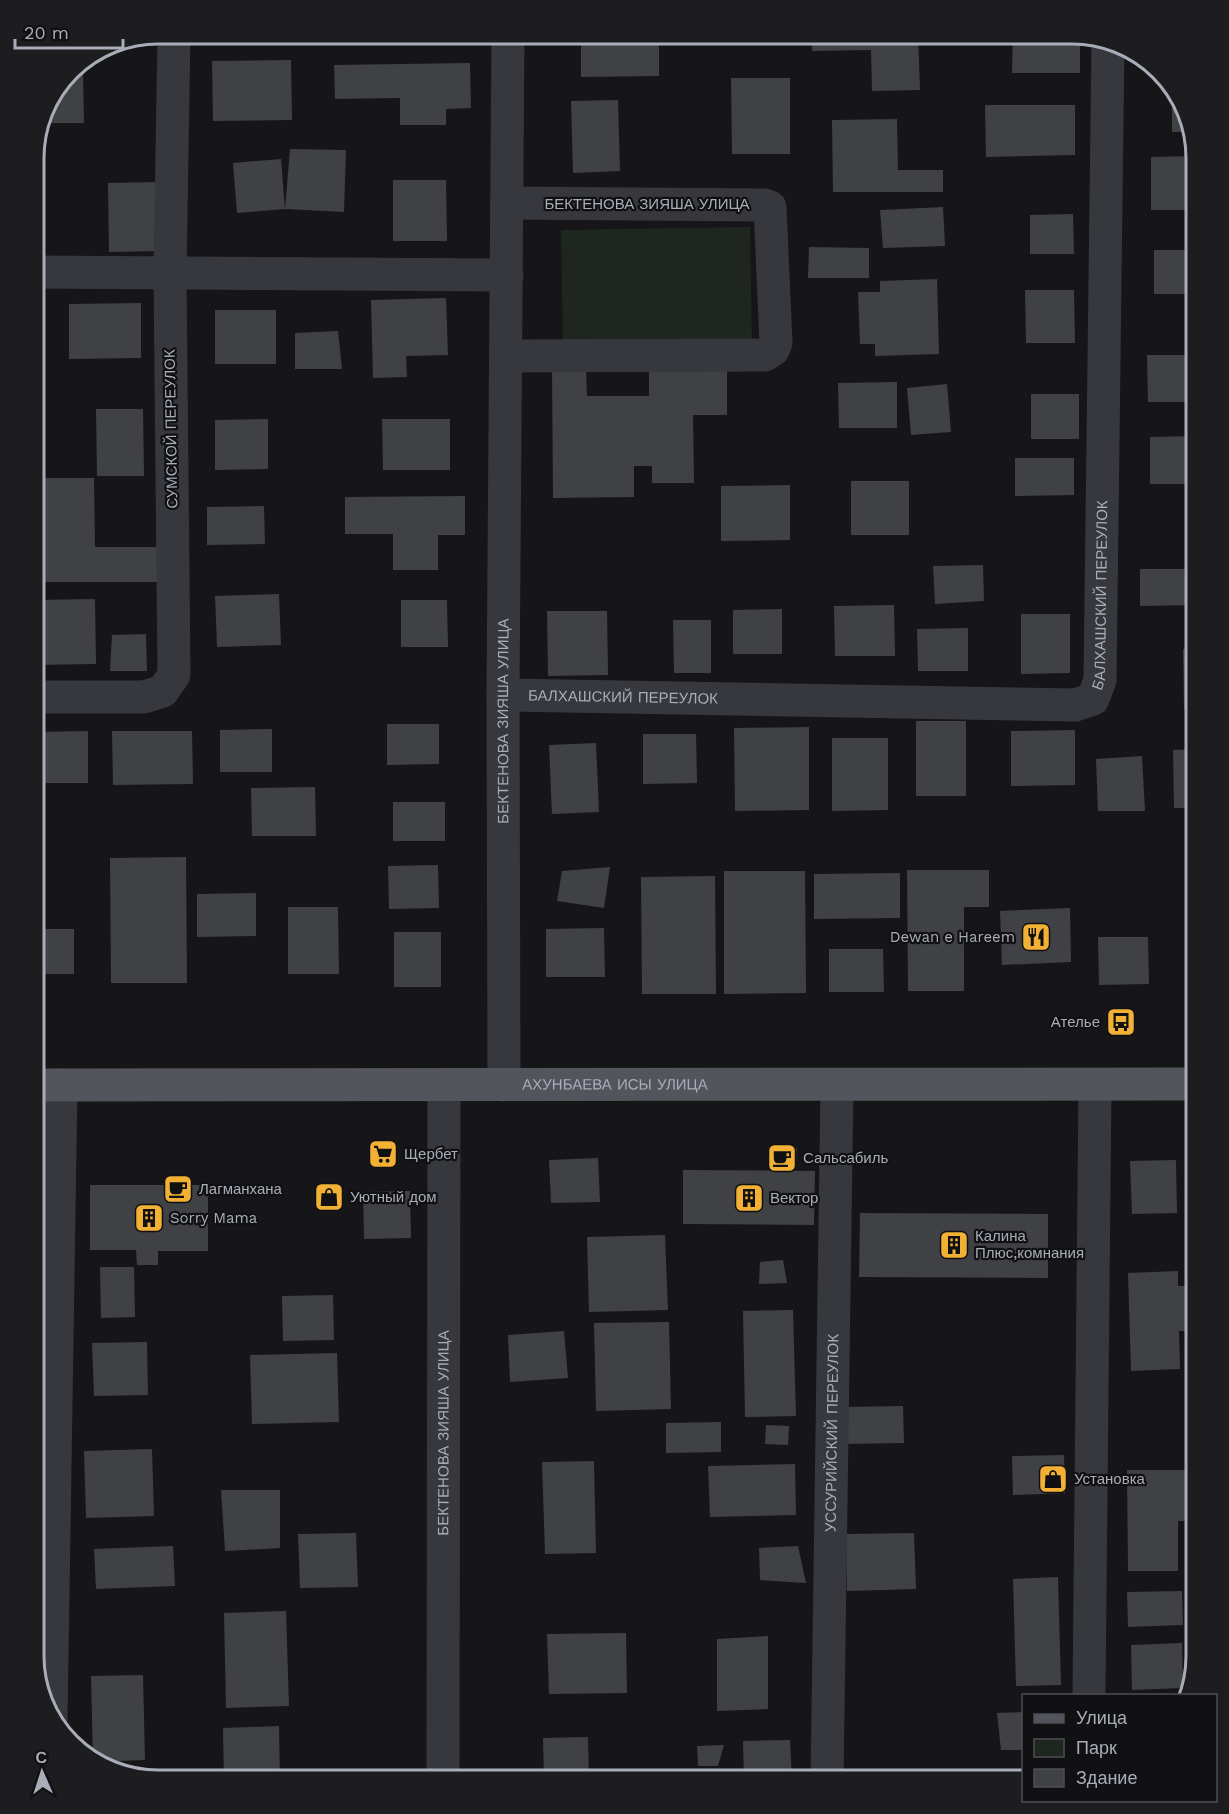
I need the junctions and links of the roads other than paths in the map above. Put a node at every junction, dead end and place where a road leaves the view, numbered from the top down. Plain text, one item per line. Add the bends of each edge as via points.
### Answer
1 (174, 44) edge
2 (508, 44) edge
3 (1108, 50) edge
4 (507, 203) junction
5 (44, 272) edge
6 (170, 274) junction
7 (507, 275) junction
8 (507, 356) junction
9 (503, 695) junction
10 (44, 697) edge
11 (1186, 1084) edge
12 (47, 1085) edge
13 (444, 1085) junction
14 (504, 1085) junction
15 (837, 1085) junction
16 (1095, 1085) junction
17 (1089, 1694) edge
18 (51, 1697) edge
19 (443, 1770) edge
20 (827, 1770) edge

1 - 6 street, СУМСКОЙ ПЕРЕУЛОК
2 - 4 street, БЕКТЕНОВА ЗИЯША УЛИЦА
3 - 9 street, БАЛХАШСКИЙ ПЕРЕУЛОК via 1100,680 1093,699 1075,705
4 - 7 street, БЕКТЕНОВА ЗИЯША УЛИЦА
4 - 8 street, БЕКТЕНОВА ЗИЯША УЛИЦА via 770,207 776,343 765,355
5 - 6 street
6 - 7 street
6 - 10 street, СУМСКОЙ ПЕРЕУЛОК via 174,675 163,691 144,697
7 - 8 street, БЕКТЕНОВА ЗИЯША УЛИЦА
8 - 9 street, БЕКТЕНОВА ЗИЯША УЛИЦА
9 - 14 street, БЕКТЕНОВА ЗИЯША УЛИЦА
11 - 16 main road, АХУНБАЕВА ИСЫ УЛИЦА
12 - 13 main road, АХУНБАЕВА ИСЫ УЛИЦА
12 - 18 street
13 - 14 main road, АХУНБАЕВА ИСЫ УЛИЦА
13 - 19 street, БЕКТЕНОВА ЗИЯША УЛИЦА
14 - 15 main road, АХУНБАЕВА ИСЫ УЛИЦА
15 - 16 main road, АХУНБАЕВА ИСЫ УЛИЦА
15 - 20 street, УССУРИЙСКИЙ ПЕРЕУЛОК
16 - 17 street

